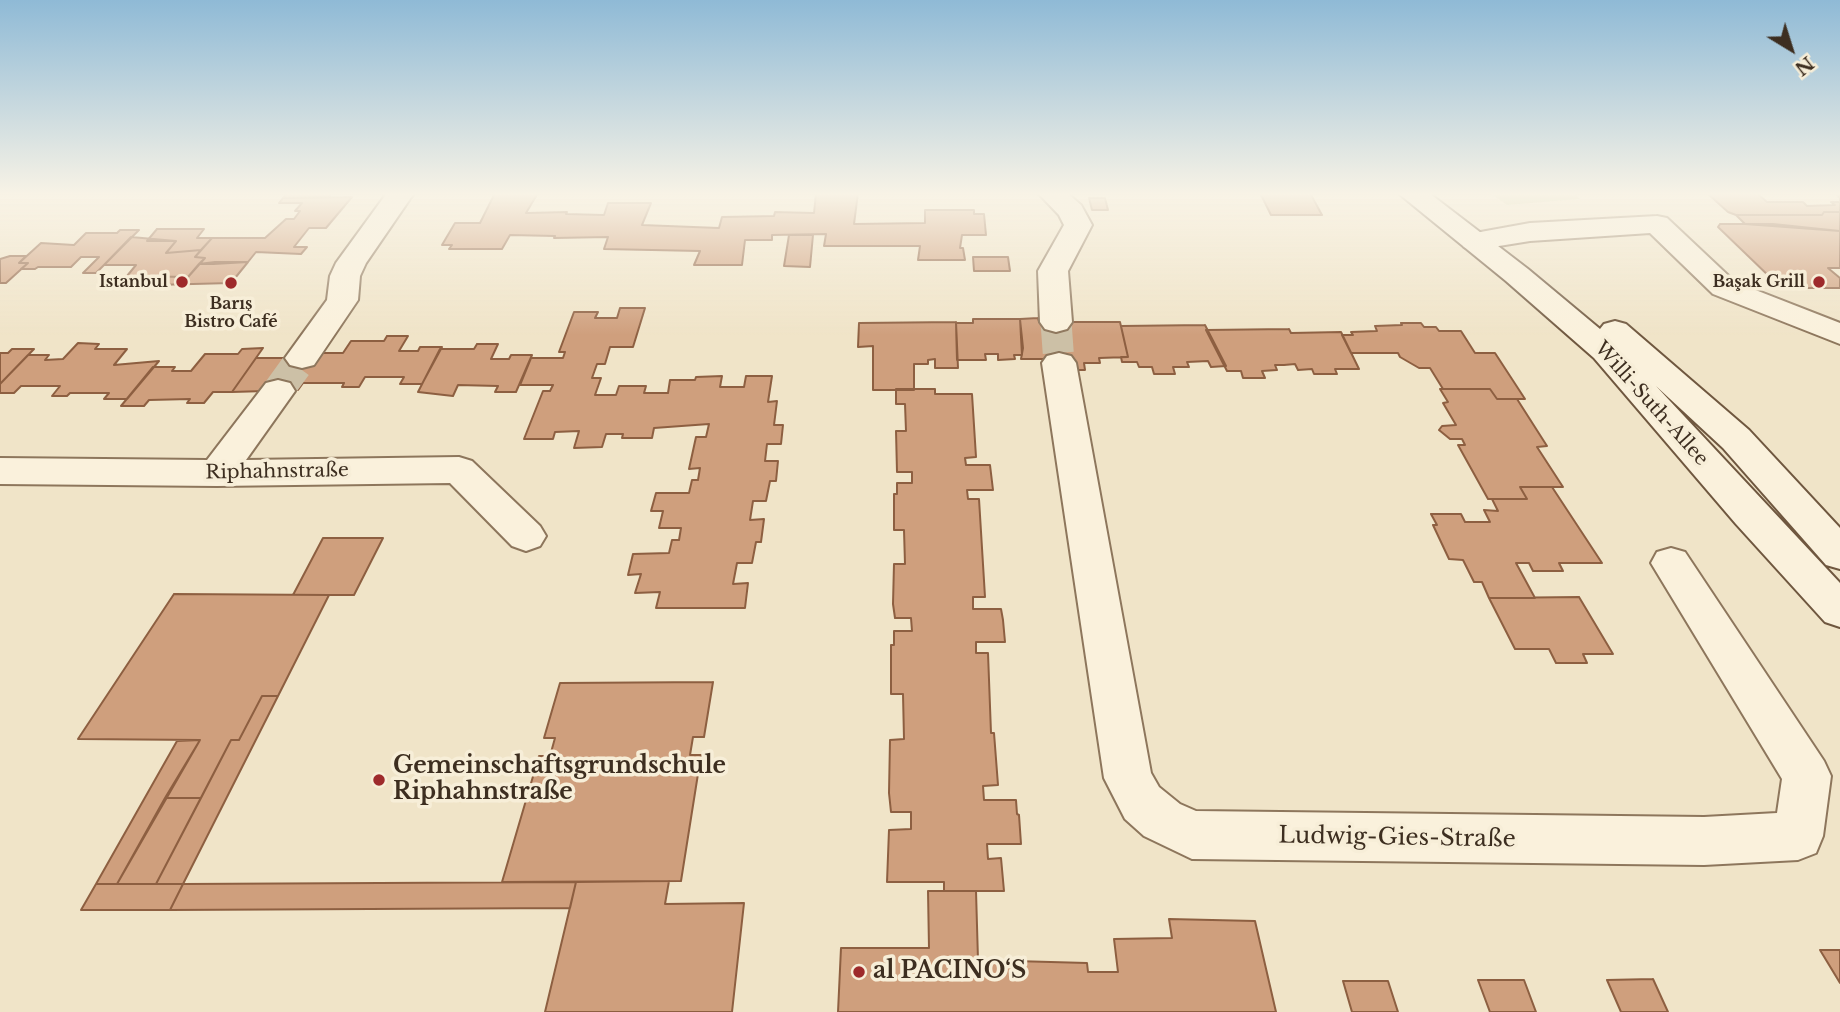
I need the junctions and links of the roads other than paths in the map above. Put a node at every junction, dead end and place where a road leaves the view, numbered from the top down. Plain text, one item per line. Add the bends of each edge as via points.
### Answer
1 (367, 240) edge
2 (1070, 240) edge
3 (1488, 240) edge
4 (1489, 240) edge
5 (1674, 240) edge
6 (1840, 334) edge
7 (303, 358) tunnel mouth
8 (278, 391) tunnel mouth
9 (0, 471) edge
10 (217, 473) junction
11 (526, 536) dead end
12 (1840, 554) edge
13 (1671, 563) dead end
14 (1840, 610) edge

1 - 7 street via 345,276 342,300
2 - 13 street, Ludwig-Gies-Straße via 1054,271 1058,342 1128,778 1142,803 1162,820 1192,835 1704,841 1798,836 1807,776
3 - 14 street, Willi-Suth-Allee via 1606,351
4 - 12 street, Willi-Suth-Allee via 1639,351 1736,439
5 - 6 street via 1724,288
8 - 10 street
9 - 10 street, Riphahnstraße
10 - 11 street, Riphahnstraße via 459,470

